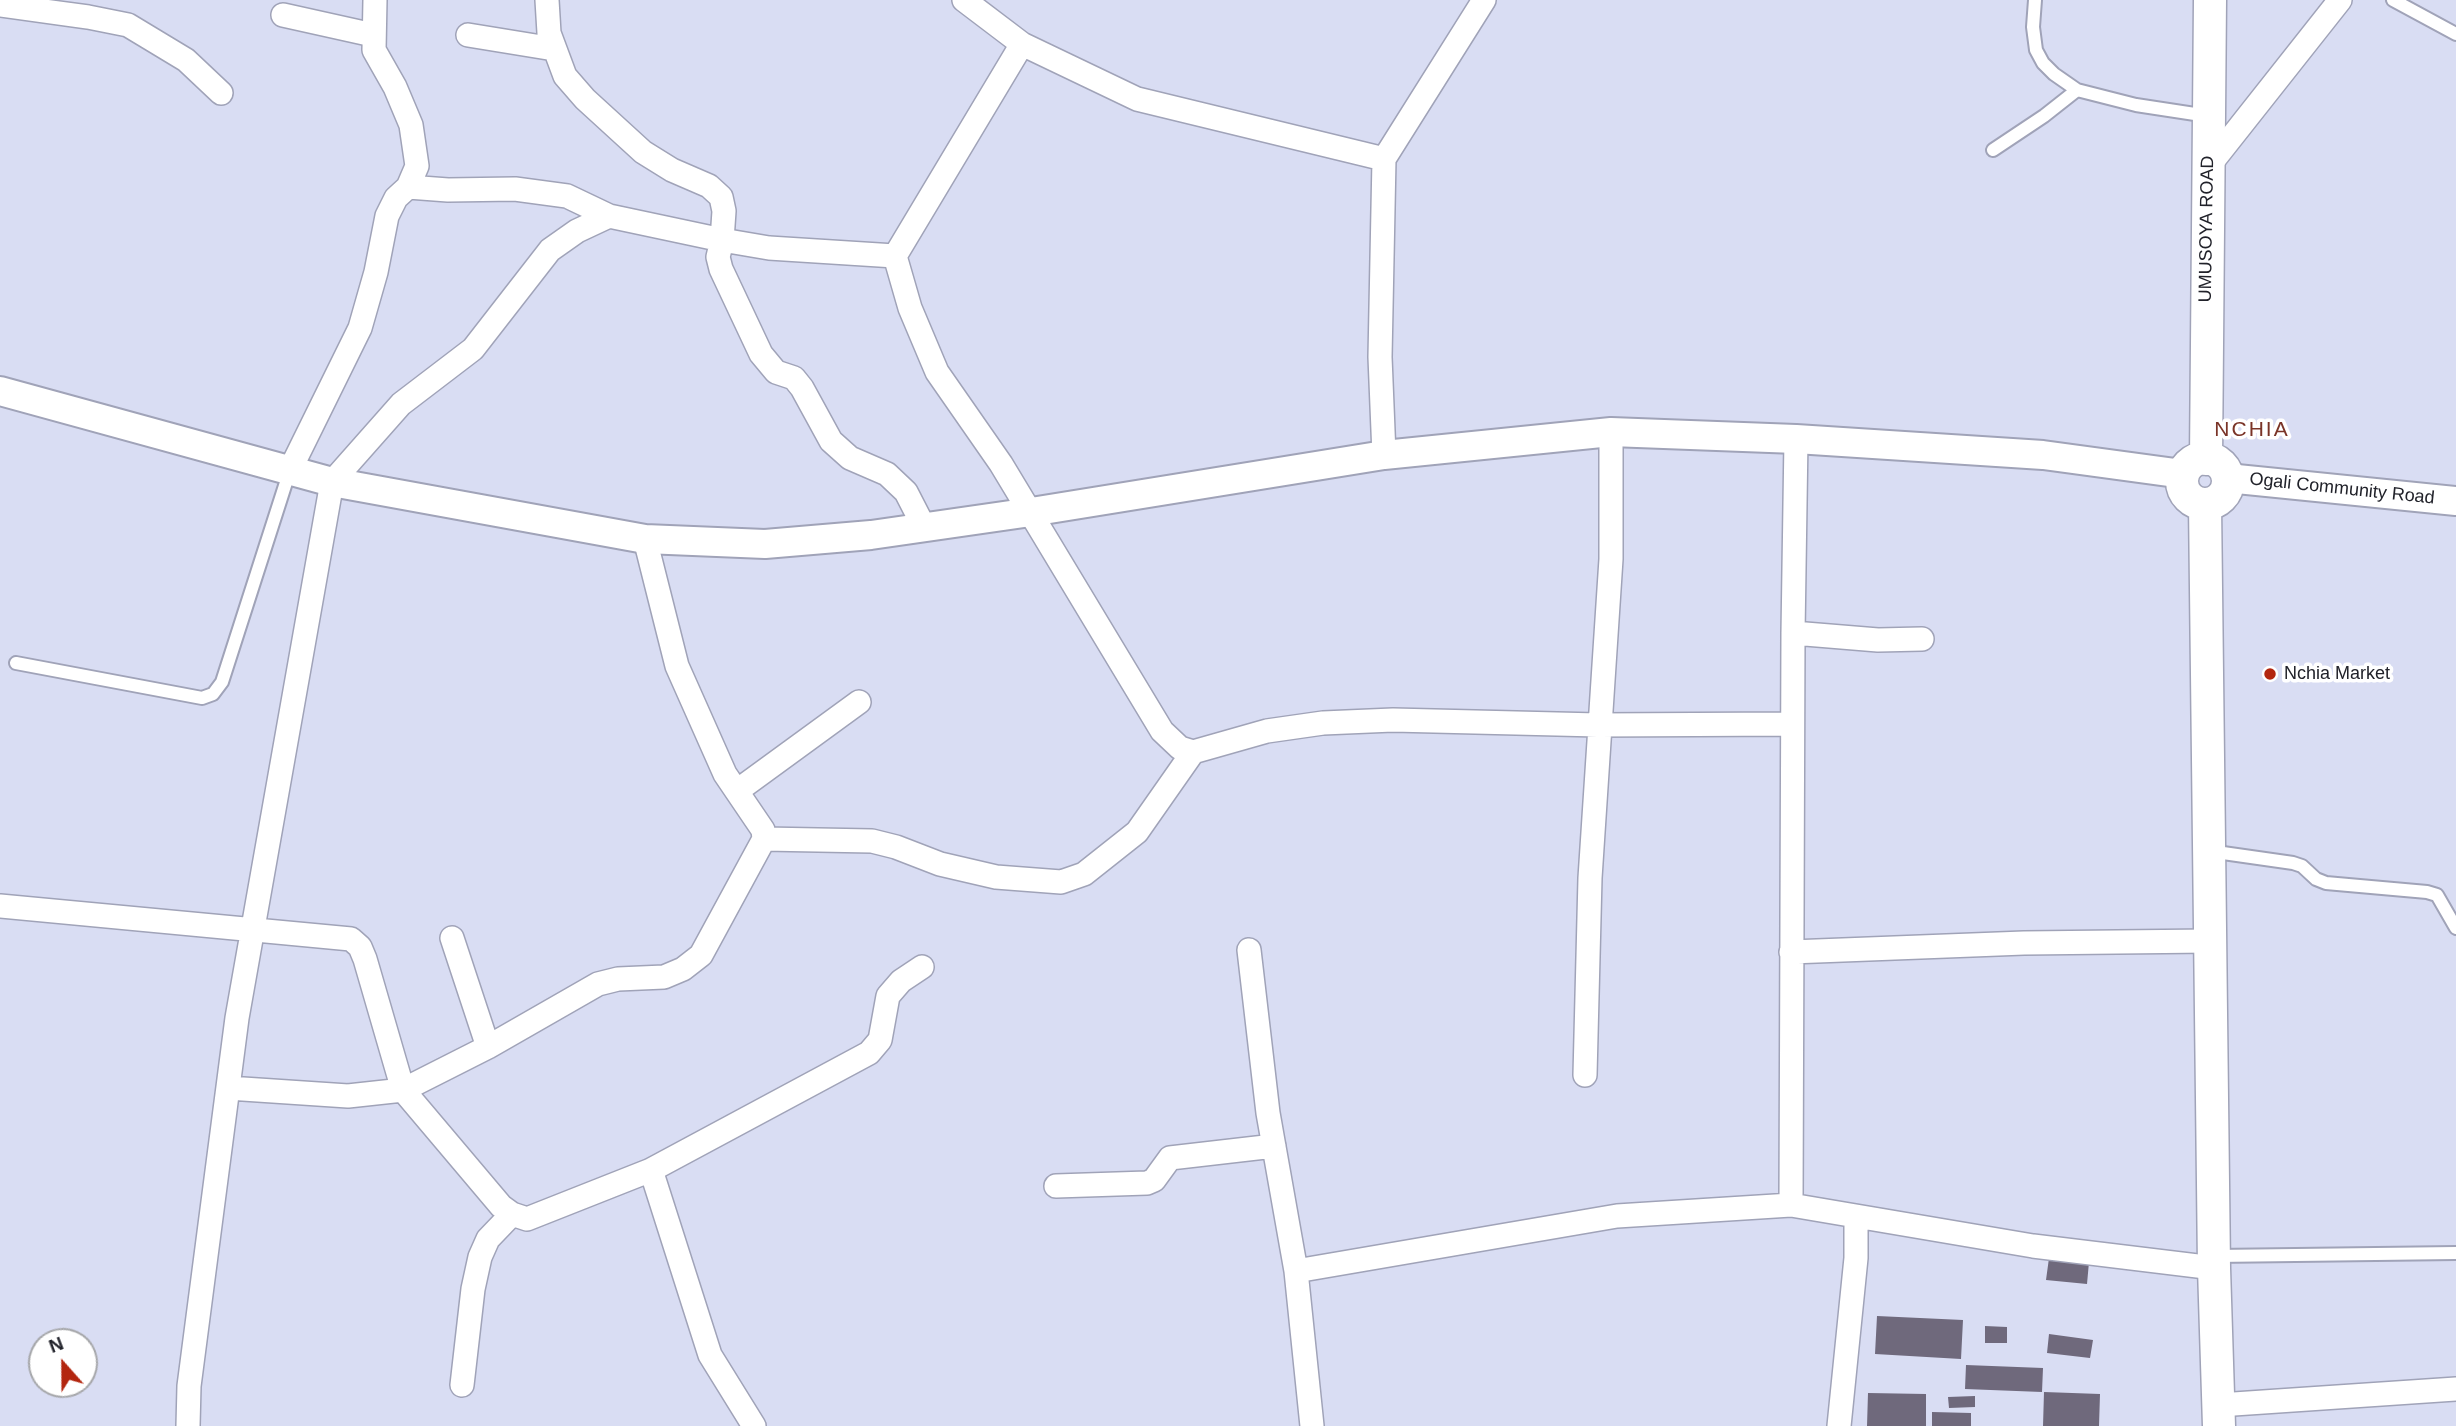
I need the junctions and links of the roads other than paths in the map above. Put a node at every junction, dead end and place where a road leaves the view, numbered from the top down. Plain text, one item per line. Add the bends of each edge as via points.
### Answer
1 (375, 0) edge
2 (547, 0) edge
3 (1484, 0) edge
4 (2035, 0) edge
5 (2210, 0) edge
6 (2340, 0) edge
7 (2393, 0) edge
8 (975, 3) edge
9 (0, 5) edge
10 (283, 15) dead end
11 (2456, 34) edge
12 (373, 35) junction
13 (468, 35) dead end
14 (1022, 44) junction
15 (554, 49) junction
16 (2077, 90) junction
17 (221, 93) dead end
18 (2208, 116) junction
19 (1993, 150) dead end
20 (1384, 159) junction
21 (2208, 167) junction
22 (408, 187) junction
23 (610, 216) junction
24 (722, 240) junction
25 (895, 256) junction
26 (0, 391) edge
27 (1611, 432) junction
28 (1796, 439) junction
29 (1384, 455) junction
30 (290, 470) junction
31 (2205, 470) junction
32 (332, 482) junction
33 (2456, 501) edge
34 (1031, 512) junction
35 (924, 527) junction
36 (645, 539) junction
37 (1793, 633) junction
38 (1922, 639) dead end
39 (16, 663) dead end
40 (859, 702) dead end
41 (1792, 724) junction
42 (1598, 725) junction
43 (1193, 752) junction
44 (737, 791) junction
45 (764, 839) junction
46 (2209, 851) junction
47 (1, 909) edge
48 (2456, 928) edge
49 (253, 931) junction
50 (452, 937) dead end
51 (2210, 941) junction
52 (1249, 950) dead end
53 (1791, 952) junction
54 (922, 967) dead end
55 (488, 1046) junction
56 (1585, 1075) dead end
57 (228, 1088) junction
58 (403, 1090) junction
59 (1274, 1146) junction
60 (651, 1170) junction
61 (1056, 1186) dead end
62 (1791, 1205) junction
63 (512, 1214) junction
64 (1856, 1218) junction
65 (2456, 1253) edge
66 (2214, 1262) junction
67 (1296, 1271) junction
68 (462, 1385) dead end
69 (2456, 1389) edge
70 (2219, 1415) edge
71 (188, 1426) edge
72 (754, 1426) edge
73 (1312, 1426) edge
74 (1839, 1426) edge

1 - 12 street
2 - 15 street
3 - 20 street
4 - 16 lane via 2032,27 2036,50 2054,74
5 - 18 main road, UMUSOYA ROAD
6 - 21 street
7 - 11 lane
8 - 14 street
9 - 17 street via 128,25 186,60
10 - 12 street
12 - 22 street via 379,62 411,125 417,166
13 - 15 street
14 - 20 street via 1137,99
14 - 25 street
15 - 24 street via 565,76 643,152 709,186 720,197
16 - 18 lane
16 - 19 lane
18 - 21 main road, UMUSOYA ROAD
20 - 29 street via 1380,357
21 - 31 main road, UMUSOYA ROAD
22 - 23 street via 515,189 567,196
22 - 30 street via 387,216 360,328
23 - 24 street
23 - 32 street via 550,250 473,349 401,404
24 - 25 street via 769,248
24 - 35 street via 721,269 761,354 776,372 794,378 831,441 850,458 887,474 906,492
25 - 34 street via 910,308 937,372
26 - 30 street, Ogali Community Road
27 - 28 street, Ogali Community Road
27 - 29 street, Ogali Community Road
27 - 42 street via 1611,559
28 - 31 street, Ogali Community Road
28 - 37 street
29 - 34 street, Ogali Community Road
30 - 32 street, Ogali Community Road
30 - 39 lane via 222,682 213,694 202,698
31 - 33 street, Ogali Community Road
31 - 46 main road via 2182,486 2188,498 2205,504
32 - 36 street, Ogali Community Road
32 - 49 street
34 - 35 street, Ogali Community Road
34 - 43 street via 1162,731 1180,748
35 - 36 street, Ogali Community Road via 765,544
36 - 44 street via 677,666
37 - 38 street
37 - 41 street
40 - 44 street
41 - 42 street
41 - 53 street
42 - 43 street via 1393,720 1323,723 1267,731
42 - 56 street
43 - 45 street via 1137,832 1084,874 1061,883 996,877 872,841
44 - 45 street via 758,820
45 - 55 street via 701,955 664,977 598,984
46 - 48 lane via 2293,863 2326,883 2437,895
46 - 51 main road
47 - 49 street
49 - 57 street
49 - 58 street via 351,939 360,947
50 - 55 street
51 - 53 street
51 - 66 main road
52 - 59 street
53 - 62 street
54 - 60 street via 888,996 880,1040 869,1053
55 - 58 street
57 - 58 street via 348,1096
57 - 71 street via 189,1386
58 - 63 street
59 - 61 street via 1170,1158 1147,1183
59 - 67 street
60 - 63 street via 527,1219
60 - 72 street via 710,1354
62 - 64 street
62 - 67 street via 1617,1216
63 - 68 street via 488,1238 480,1257
64 - 66 street via 2033,1246
64 - 74 street
65 - 66 lane
66 - 70 main road
67 - 73 street
69 - 70 street

